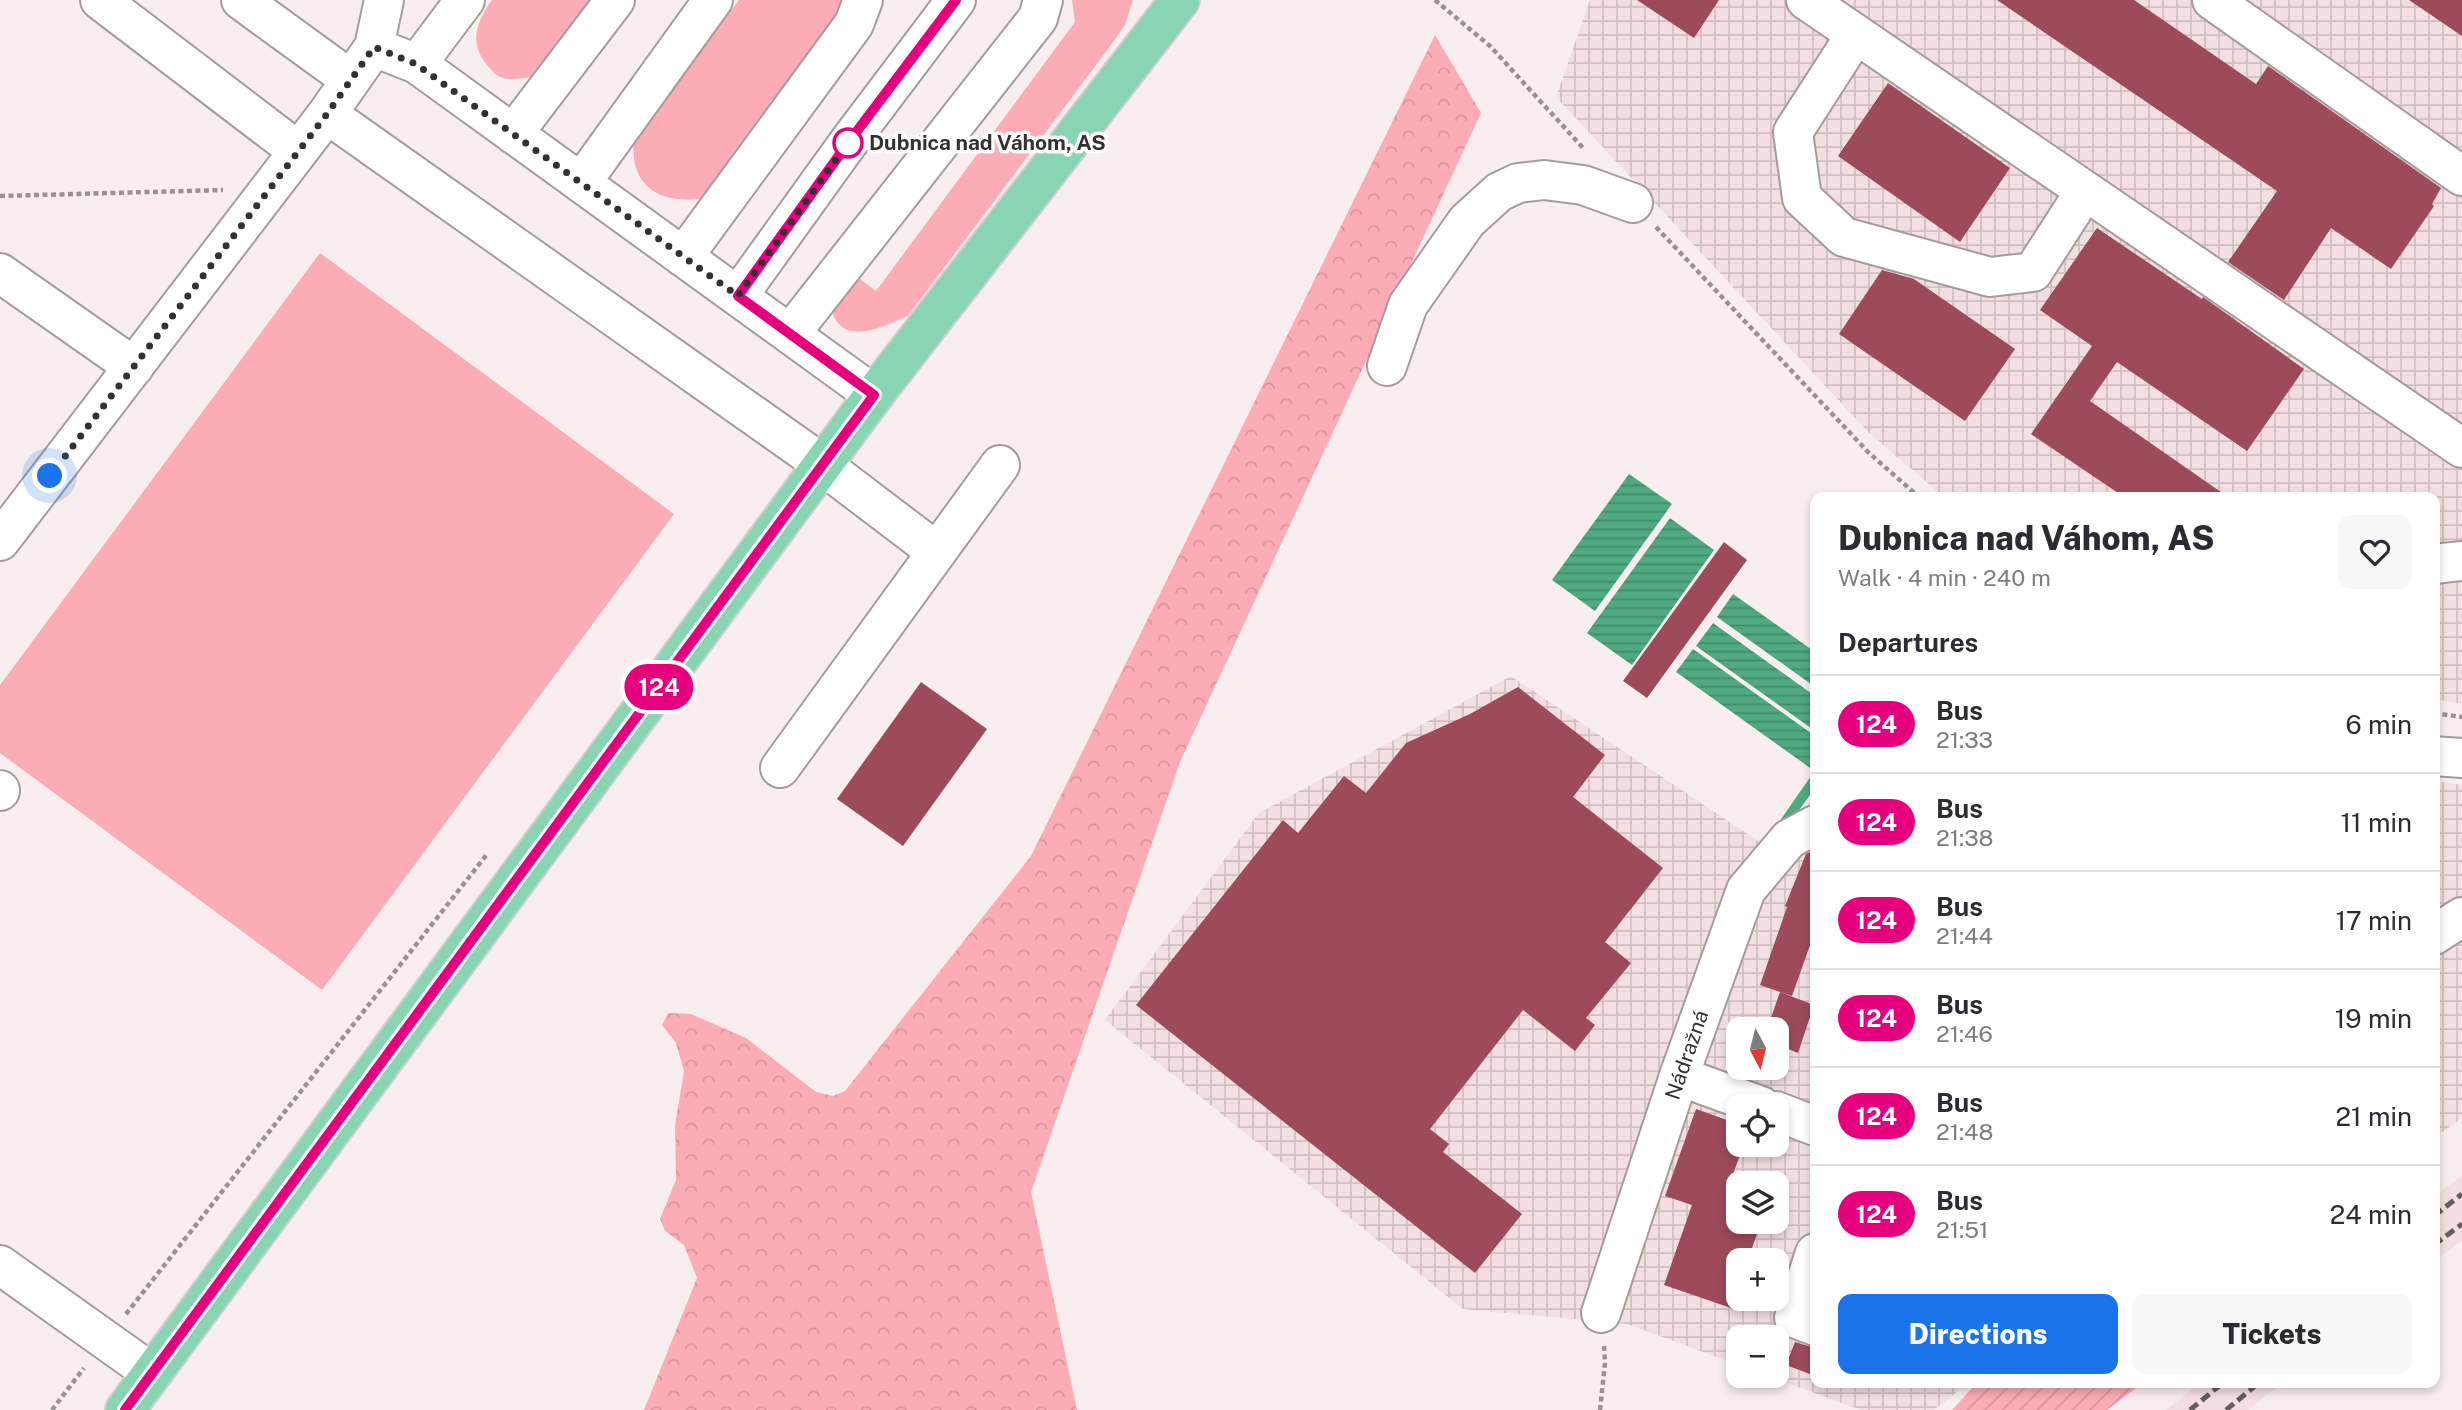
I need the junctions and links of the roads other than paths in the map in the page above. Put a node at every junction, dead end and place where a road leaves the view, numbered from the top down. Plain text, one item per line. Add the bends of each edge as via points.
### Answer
1 (100, 0) edge
2 (241, 0) edge
3 (465, 0) edge
4 (615, 0) edge
5 (713, 0) edge
6 (863, 0) edge
7 (956, 0) edge
8 (1043, 0) edge
9 (1180, 0) edge
10 (1806, 0) edge
11 (2212, 0) edge
12 (382, 1) edge
13 (1861, 11) edge
14 (374, 47) junction
15 (416, 64) junction
16 (351, 80) junction
17 (327, 114) junction
18 (513, 134) junction
19 (298, 152) junction
20 (2462, 176) edge
21 (581, 183) junction
22 (2085, 191) junction
23 (1633, 203) road end
24 (683, 257) junction
25 (0, 273) edge
26 (738, 296) junction
27 (790, 334) junction
28 (1387, 366) dead end
29 (134, 367) junction
30 (874, 395) junction
31 (2462, 448) edge
32 (824, 465) junction
33 (1000, 465) dead end
34 (0, 541) edge
35 (937, 552) junction
36 (2462, 561) edge
37 (2440, 563) edge
38 (2440, 756) edge
39 (2462, 758) edge
40 (780, 768) dead end
41 (1806, 830) edge
42 (2462, 918) edge
43 (2440, 931) edge
44 (1679, 1076) junction
45 (1728, 1094) edge
46 (1789, 1116) edge
47 (1810, 1124) edge
48 (0, 1265) edge
49 (1810, 1268) edge
50 (1601, 1313) road end
51 (1810, 1324) edge
52 (152, 1373) junction
53 (125, 1410) edge

1 - 19 street
2 - 16 street
3 - 15 street
4 - 18 street
5 - 21 street
6 - 24 street via 854,24
7 - 26 street
8 - 27 street via 1038,18
9 - 30 main road
10 - 13 street
11 - 20 street
12 - 14 street
13 - 22 street
13 - 22 street via 1793,132 1801,198 1844,237 1990,277 2033,271
14 - 15 street
14 - 16 street
15 - 18 street
16 - 17 street
17 - 19 street
17 - 32 street
18 - 21 street
19 - 29 street
21 - 24 street
22 - 31 street
23 - 28 street via 1583,185 1544,180 1518,183 1499,192 1467,221 1408,305
24 - 26 street
25 - 29 street
26 - 27 street
27 - 30 street
29 - 34 street
30 - 32 main road
32 - 35 street
32 - 52 main road
33 - 35 street
35 - 40 street
36 - 37 street
38 - 39 street
41 - 44 street, Nádražná via 1746,890
42 - 43 street
44 - 45 street
44 - 50 street, Nádražná
46 - 47 street
48 - 52 street
49 - 51 street via 1794,1318
52 - 53 main road

